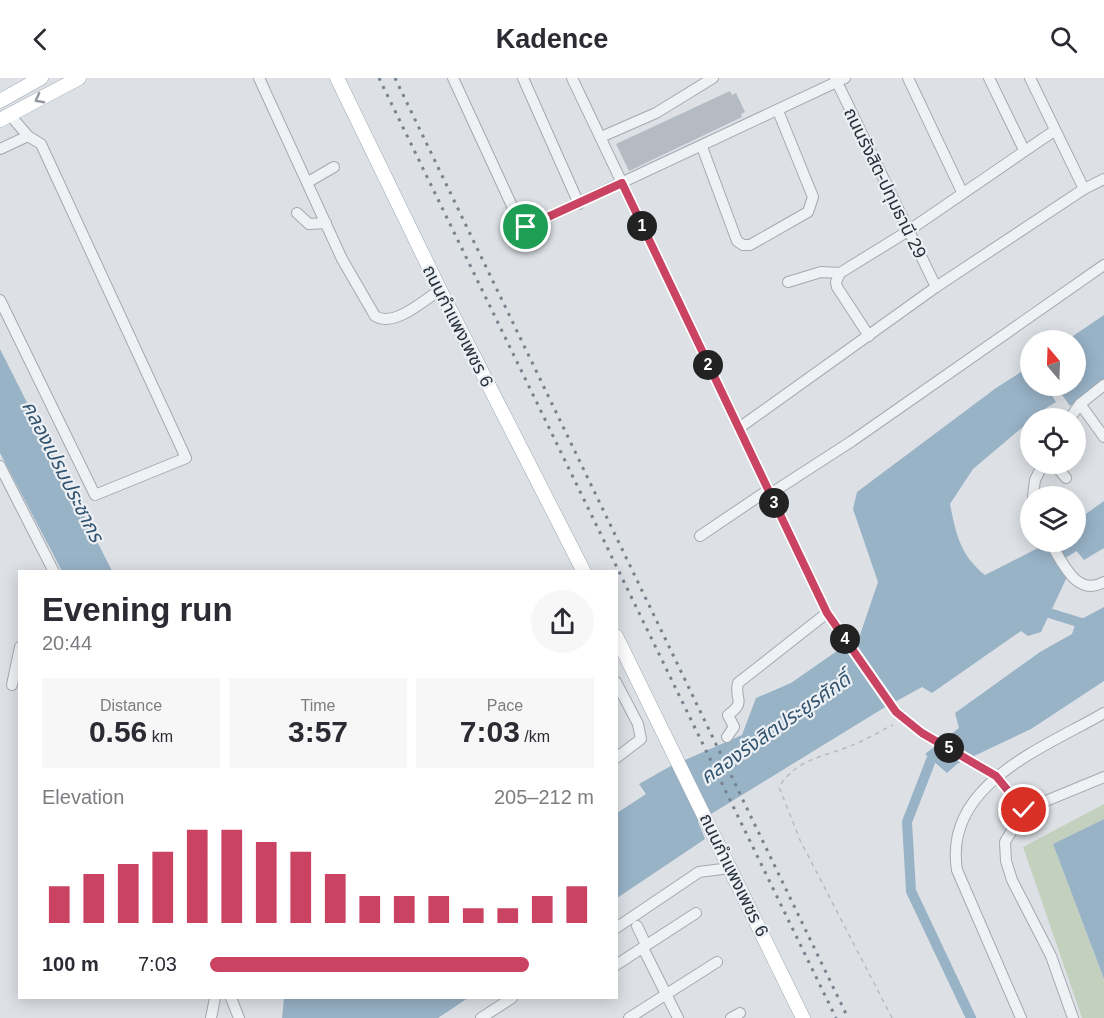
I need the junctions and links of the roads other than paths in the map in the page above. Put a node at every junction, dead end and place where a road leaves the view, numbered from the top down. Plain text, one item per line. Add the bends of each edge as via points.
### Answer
1 (41, 78) edge
2 (79, 78) edge
3 (259, 78) edge
4 (337, 78) edge
5 (453, 78) edge
6 (523, 78) edge
7 (573, 78) edge
8 (713, 78) edge
9 (908, 78) edge
10 (989, 78) edge
11 (1030, 78) edge
12 (839, 79) edge
13 (1, 100) edge
14 (778, 111) junction
15 (5, 118) edge
16 (1054, 131) junction
17 (28, 136) junction
18 (601, 137) junction
19 (702, 147) junction
20 (0, 149) edge
21 (1024, 150) junction
22 (334, 167) dead end
23 (1104, 179) edge
24 (308, 182) junction
25 (622, 183) junction
26 (1084, 189) junction
27 (962, 192) junction
28 (579, 204) junction
29 (297, 213) dead end
30 (327, 223) junction
31 (526, 227) junction
32 (908, 231) junction
33 (538, 240) dead end
34 (1104, 265) edge
35 (840, 273) junction
36 (788, 282) dead end
37 (936, 287) junction
38 (440, 290) junction
39 (0, 300) edge
40 (869, 336) junction
41 (1104, 385) edge
42 (1080, 404) junction
43 (1077, 408) edge
44 (739, 428) junction
45 (1104, 437) edge
46 (2, 473) edge
47 (1062, 474) edge
48 (1066, 478) dead end
49 (769, 492) junction
50 (700, 536) dead end
51 (1057, 552) edge
52 (53, 570) edge
53 (583, 570) edge
54 (1104, 582) edge
55 (827, 613) junction
56 (618, 640) edge
57 (18, 656) edge
58 (12, 685) dead end
59 (618, 686) edge
60 (1104, 713) edge
61 (727, 737) dead end
62 (618, 756) edge
63 (996, 776) junction
64 (1104, 777) edge
65 (1024, 810) junction
66 (730, 868) junction
67 (696, 914) dead end
68 (637, 926) dead end
69 (618, 927) edge
70 (645, 946) junction
71 (717, 962) dead end
72 (618, 964) edge
73 (666, 995) junction
74 (215, 999) edge
75 (231, 999) edge
76 (510, 999) edge
77 (211, 1018) edge
78 (238, 1018) edge
79 (481, 1018) edge
80 (629, 1018) edge
81 (678, 1018) edge
82 (803, 1018) edge
83 (1021, 1018) edge
84 (1073, 1018) edge

1 - 13 main road
2 -> 15 main road
3 - 24 street
4 - 38 main road, ถนนกำแพงเพชร 6
5 - 31 street
6 - 28 street
7 - 18 street
8 - 18 street via 656,113
9 - 27 street
10 - 21 street
11 - 16 street
12 - 14 street
12 - 32 street, ถนนรังสิต-ปทุมธานี 29
14 - 19 street
14 - 19 street via 813,197 812,205 808,212 750,245 737,241
15 - 17 street
16 - 21 street
16 - 26 street
17 - 20 street
17 - 39 street via 41,144 186,458 95,495
18 - 25 street
19 - 25 street
21 - 27 street
22 - 24 street
23 - 26 street
24 - 30 street
25 - 28 street
25 - 44 street
26 - 37 street
27 - 32 street
28 - 31 street
29 - 30 street via 309,224
30 - 38 street via 351,276 379,319 395,318
31 - 33 street
32 - 35 street
32 - 37 street, ถนนรังสิต-ปทุมธานี 29
34 - 49 street via 852,441
35 - 36 street via 821,272
35 - 40 street via 837,287
37 - 40 street
38 - 53 main road, ถนนกำแพงเพชร 6
40 - 44 street
41 - 42 street
42 - 43 street
42 - 45 street
44 - 49 street
46 - 52 street
47 - 48 street
49 - 50 street
49 - 55 street
51 - 54 street via 1079,583 1087,586
55 - 61 street via 738,683 739,707 728,715 734,727
55 - 63 street via 900,716
56 - 66 main road, ถนนกำแพงเพชร 6
57 - 58 street
59 - 62 street via 638,724 641,739
60 - 63 street
63 - 65 street
63 - 83 street via 979,791 963,818 954,850 957,870
64 - 65 street
65 - 84 street via 1005,842 1006,861 1051,956
66 - 69 street via 699,872
66 - 82 main road, ถนนกำแพงเพชร 6
67 - 70 street
68 - 70 street
70 - 72 street
70 - 73 street
71 - 73 street
73 - 80 street
73 - 81 street
74 - 77 street
75 - 78 street
76 - 79 street

